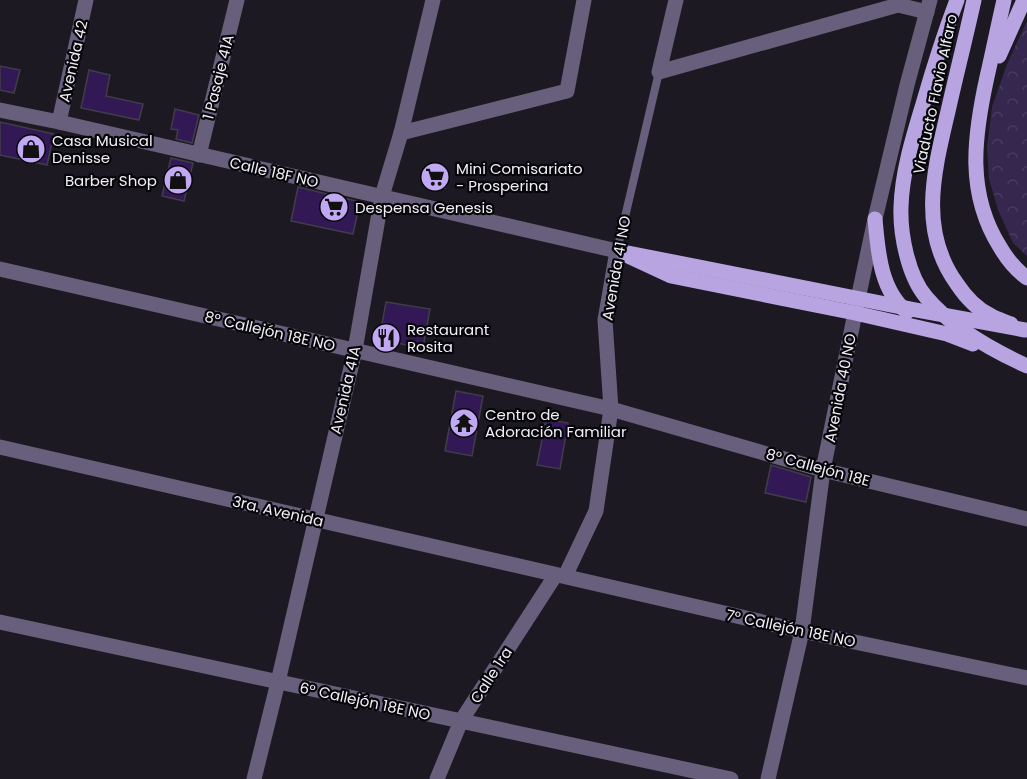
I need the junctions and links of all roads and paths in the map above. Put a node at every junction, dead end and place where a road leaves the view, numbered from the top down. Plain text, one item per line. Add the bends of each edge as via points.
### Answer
1 (87, 0) edge
2 (237, 0) edge
3 (433, 0) edge
4 (584, 0) edge
5 (676, 0) edge
6 (957, 0) edge
7 (974, 0) edge
8 (1004, 0) edge
9 (1023, 0) edge
10 (893, 3) edge
11 (928, 6) edge
12 (659, 72) junction
13 (985, 86) junction
14 (0, 110) edge
15 (59, 122) junction
16 (401, 132) junction
17 (199, 155) junction
18 (382, 196) junction
19 (875, 219) junction
20 (620, 251) junction
21 (0, 269) edge
22 (1027, 278) edge
23 (855, 313) junction
24 (1026, 330) edge
25 (947, 334) junction
26 (354, 350) junction
27 (1023, 364) edge
28 (611, 409) junction
29 (0, 447) edge
30 (823, 470) junction
31 (315, 519) junction
32 (1027, 519) edge
33 (562, 573) junction
34 (0, 622) edge
35 (802, 631) junction
36 (1027, 678) edge
37 (278, 682) junction
38 (461, 721) junction
39 (254, 779) edge
40 (437, 779) edge
41 (731, 779) edge
42 (768, 779) edge

1 - 15 street, Avenida 42
2 - 17 street, 1 Pasaje 41A
3 - 16 street, Avenida 41A
4 - 16 street via 567,91
5 - 12 street, Avenida 41 NO
6 - 27 main road via 913,138 905,177 901,207 906,257 924,296 945,318
7 - 24 main road, Viaducto Flavio Alfaro, bridge via 934,179 932,215 936,243 947,270 966,296 988,315
8 - 13 main road
9 - 13 main road
10 - 11 street
10 - 12 street
11 - 19 street, Avenida 40 NO
12 - 20 lane, Avenida 41 NO
13 - 22 main road via 975,150 979,195 994,237
14 - 15 street, Calle 18F NO
15 - 17 street, Calle 18F NO
16 - 18 street, Avenida 41A
17 - 18 street, Calle 18F NO
18 - 20 street, Calle 18F NO
18 - 26 street, Avenida 41A
19 - 23 street, Avenida 40 NO
19 - 25 main road via 879,259 892,297 905,311
20 - 23 main road via 671,276
20 - 24 main road, bridge
20 - 28 street, Avenida 41 NO via 605,320
21 - 26 street, 8° Callejón 18E NO
23 - 25 main road
23 - 30 street, Avenida 40 NO
25 - 27 main road
26 - 28 street, 8° Callejón 18E NO
26 - 31 street, Avenida 41A
28 - 30 street, 8° Callejón 18E
28 - 33 street, Avenida 41 NO via 596,511
29 - 31 street, 3ra. Avenida
30 - 32 street, 8° Callejón 18E
30 - 35 street, Avenida 40 NO
31 - 33 street, 3ra. Avenida
31 - 37 street, Avenida 41A
33 - 35 street, 7° Callejón 18E NO
33 - 38 street, Calle 1ra
34 - 37 street, 6° Callejón 18E NO
35 - 36 street, 7° Callejón 18E NO
35 - 42 street, Avenida 40 NO
37 - 38 street, 6° Callejón 18E NO
37 - 39 street, Avenida 41A
38 - 40 street, Calle 1ra
38 - 41 street, 6° Callejón 18E NO

